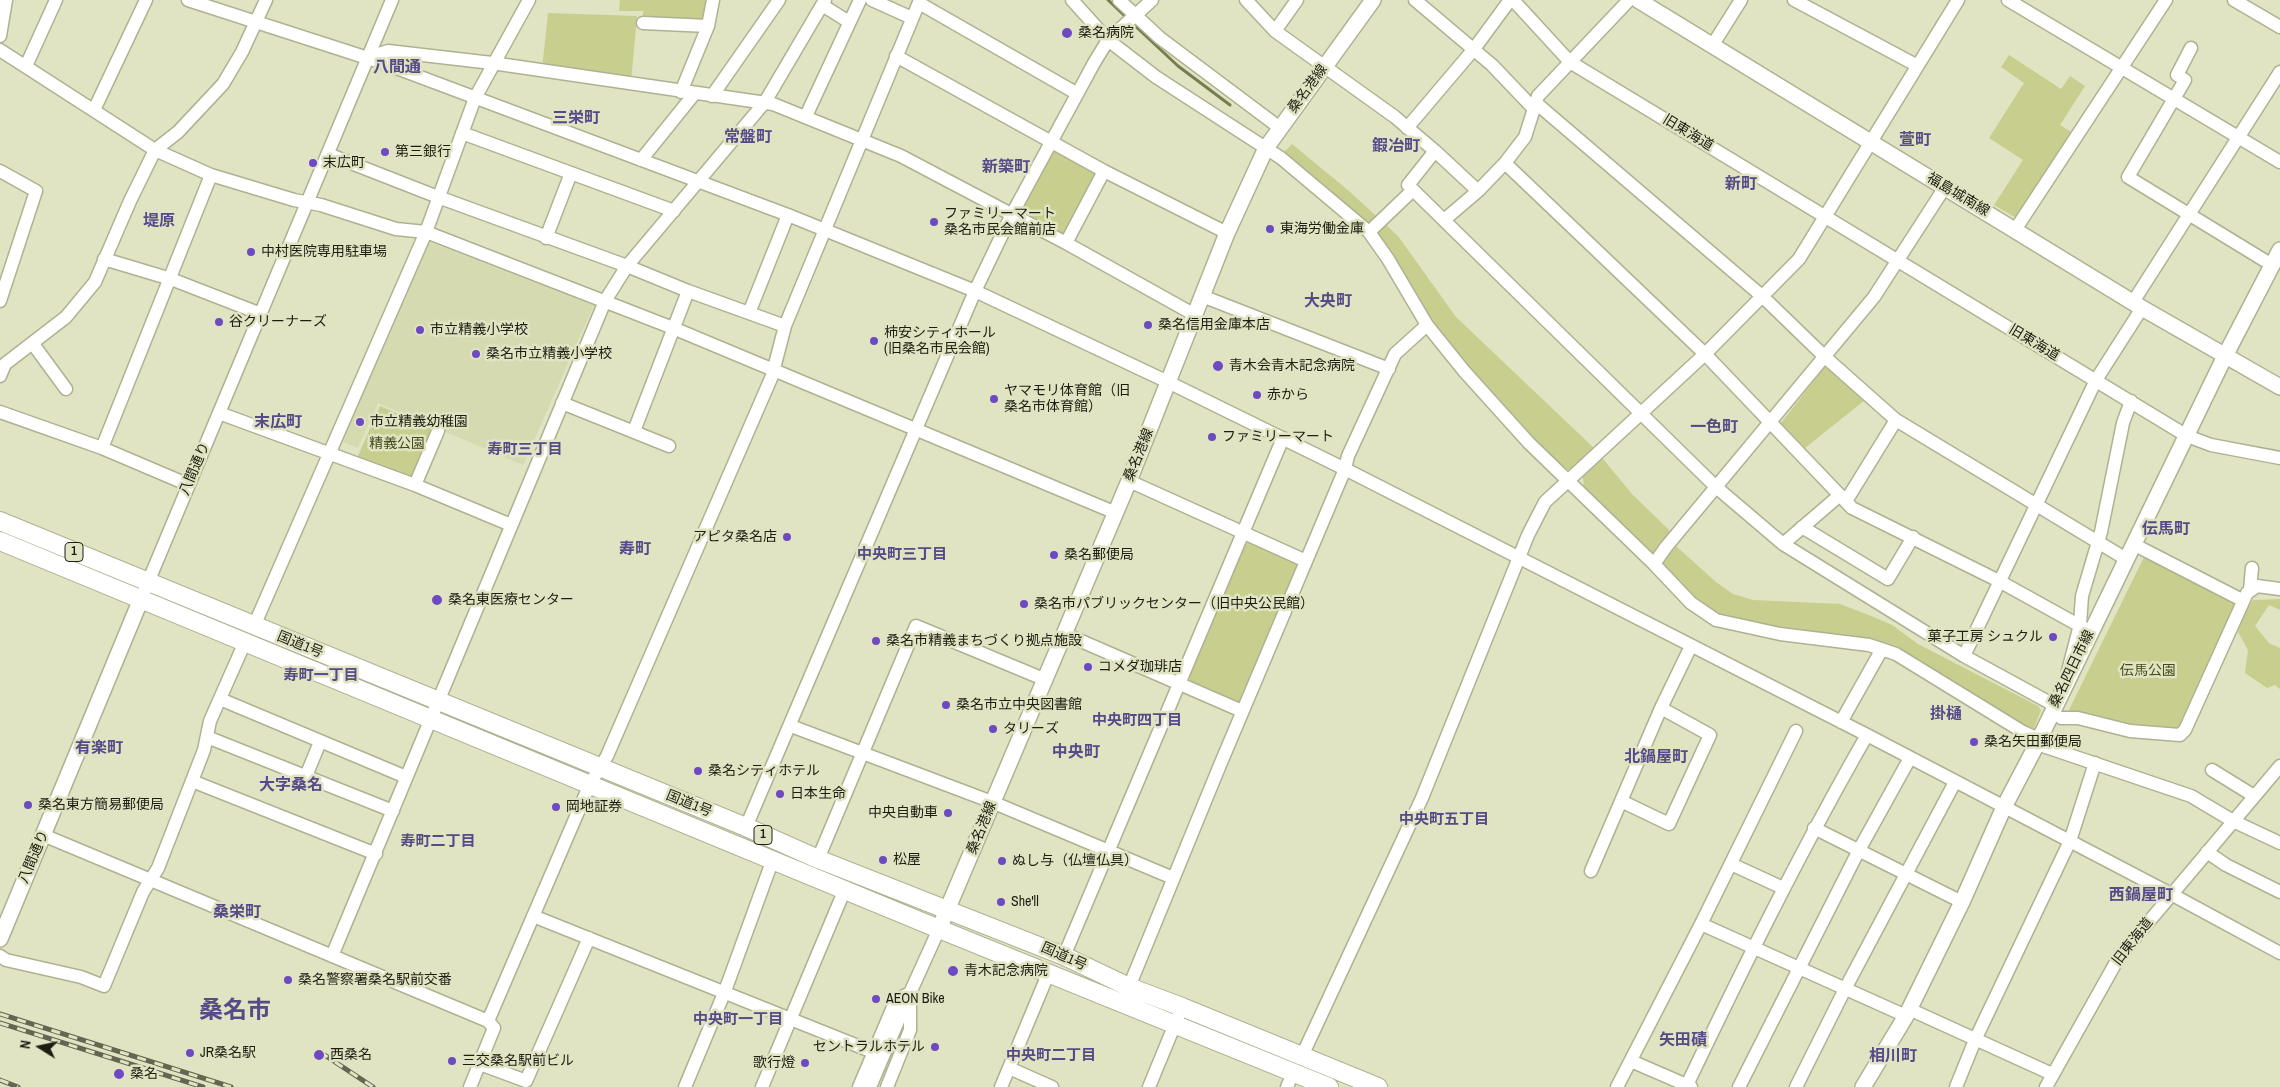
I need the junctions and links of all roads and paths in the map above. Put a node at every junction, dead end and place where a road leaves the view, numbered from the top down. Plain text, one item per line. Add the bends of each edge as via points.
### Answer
1 (6, 0) edge
2 (56, 0) edge
3 (146, 0) edge
4 (188, 0) edge
5 (266, 0) edge
6 (392, 0) edge
7 (528, 0) edge
8 (713, 0) edge
9 (780, 0) edge
10 (860, 0) edge
11 (872, 0) edge
12 (1072, 0) edge
13 (1119, 0) edge
14 (1152, 0) edge
15 (1246, 0) edge
16 (1297, 0) edge
17 (1373, 0) edge
18 (1415, 0) edge
19 (1512, 0) edge
20 (1629, 0) edge
21 (1638, 0) edge
22 (1741, 0) edge
23 (1794, 0) edge
24 (1958, 0) edge
25 (2008, 0) edge
26 (2166, 0) edge
27 (920, 1) edge
28 (824, 2) edge
29 (2241, 2) edge
30 (1134, 16) junction
31 (912, 18) junction
32 (850, 22) junction
33 (256, 23) junction
34 (643, 23) dead end
35 (708, 26) junction
36 (2280, 27) edge
37 (1275, 31) junction
38 (0, 36) edge
39 (1108, 40) junction
40 (1712, 46) junction
41 (2191, 48) dead end
42 (1474, 49) junction
43 (0, 50) edge
44 (896, 56) junction
45 (367, 58) junction
46 (1570, 62) junction
47 (492, 63) junction
48 (1916, 65) junction
49 (26, 66) junction
50 (1324, 67) junction
51 (2122, 68) junction
52 (2280, 72) edge
53 (681, 92) junction
54 (695, 93) junction
55 (1076, 93) junction
56 (712, 96) junction
57 (475, 98) junction
58 (2172, 100) junction
59 (765, 102) junction
60 (1535, 106) junction
61 (94, 110) junction
62 (806, 116) junction
63 (1280, 128) junction
64 (1408, 128) junction
65 (462, 133) junction
66 (2240, 138) junction
67 (862, 139) junction
68 (1050, 142) junction
69 (1869, 143) junction
70 (1266, 148) junction
71 (155, 150) junction
72 (1435, 151) junction
73 (328, 154) junction
74 (641, 160) junction
75 (2280, 162) edge
76 (1506, 163) junction
77 (0, 171) edge
78 (1104, 171) junction
79 (571, 173) junction
80 (211, 175) junction
81 (699, 181) junction
82 (1945, 188) junction
83 (1413, 190) junction
84 (1478, 191) junction
85 (438, 197) junction
86 (307, 203) junction
87 (674, 210) junction
88 (788, 215) junction
89 (1011, 216) junction
90 (2189, 216) junction
91 (1826, 217) junction
92 (1444, 220) junction
93 (825, 230) junction
94 (2015, 230) junction
95 (426, 232) junction
96 (1368, 232) junction
97 (1228, 233) junction
98 (546, 238) junction
99 (1066, 243) junction
100 (2280, 250) edge
101 (104, 259) junction
102 (1899, 261) junction
103 (2272, 265) junction
104 (627, 266) junction
105 (171, 279) junction
106 (688, 291) junction
107 (976, 291) junction
108 (1202, 296) junction
109 (1763, 297) junction
110 (0, 301) edge
111 (605, 301) junction
112 (2138, 305) junction
113 (749, 313) junction
114 (261, 314) junction
115 (1195, 315) junction
116 (1427, 325) junction
117 (785, 326) junction
118 (673, 328) junction
119 (32, 344) junction
120 (1705, 354) junction
121 (2225, 356) junction
122 (1825, 357) junction
123 (2, 368) edge
124 (773, 369) junction
125 (1389, 369) junction
126 (2096, 380) junction
127 (1168, 382) junction
128 (2280, 386) edge
129 (66, 389) dead end
130 (2131, 401) junction
131 (562, 402) junction
132 (0, 412) edge
133 (1642, 412) junction
134 (219, 413) junction
135 (1896, 420) junction
136 (1772, 422) junction
137 (917, 428) junction
138 (438, 431) dead end
139 (634, 431) junction
140 (2187, 436) junction
141 (1283, 438) junction
142 (669, 446) dead end
143 (102, 448) junction
144 (328, 453) junction
145 (2280, 458) edge
146 (1345, 469) junction
147 (1569, 480) junction
148 (1129, 481) junction
149 (189, 485) junction
150 (415, 485) junction
151 (1716, 487) junction
152 (1843, 498) junction
153 (2036, 505) junction
154 (1116, 513) junction
155 (0, 521) edge
156 (511, 525) junction
157 (1802, 527) junction
158 (1243, 532) junction
159 (1913, 537) junction
160 (0, 540) edge
161 (2097, 542) junction
162 (1783, 544) junction
163 (2133, 544) junction
164 (1520, 558) junction
165 (2126, 559) junction
166 (1306, 561) junction
167 (1654, 564) junction
168 (2252, 568) dead end
169 (1999, 580) junction
170 (148, 582) junction
171 (2280, 589) edge
172 (2246, 595) junction
173 (141, 599) junction
174 (254, 626) junction
175 (2085, 629) junction
176 (1065, 634) junction
177 (245, 642) junction
178 (1691, 646) junction
179 (1882, 649) junction
180 (1964, 656) junction
181 (1046, 680) junction
182 (1179, 683) junction
183 (220, 699) junction
184 (1660, 708) junction
185 (435, 710) junction
186 (1242, 711) junction
187 (2058, 712) junction
188 (1841, 722) junction
189 (791, 726) junction
190 (1796, 731) dead end
191 (1867, 735) junction
192 (207, 737) junction
193 (320, 742) junction
194 (2038, 742) junction
195 (861, 753) junction
196 (1910, 758) junction
197 (2095, 763) junction
198 (2280, 766) edge
199 (600, 768) junction
200 (2212, 770) dead end
201 (306, 776) junction
202 (406, 777) junction
203 (192, 781) junction
204 (1955, 782) junction
205 (590, 784) junction
206 (2254, 796) junction
207 (1621, 801) junction
208 (992, 802) junction
209 (2004, 807) junction
210 (393, 811) junction
211 (2233, 821) junction
212 (746, 827) junction
213 (1814, 828) junction
214 (43, 835) junction
215 (2070, 841) junction
216 (2280, 843) edge
217 (1859, 850) junction
218 (1108, 851) junction
219 (2207, 852) junction
220 (376, 854) junction
221 (772, 859) junction
222 (818, 859) junction
223 (1731, 864) junction
224 (1591, 871) dead end
225 (1905, 874) junction
226 (1173, 878) junction
227 (150, 879) junction
228 (1783, 888) junction
229 (845, 889) junction
230 (2280, 892) edge
231 (2172, 894) junction
232 (1962, 902) junction
233 (948, 910) junction
234 (533, 916) junction
235 (1701, 924) junction
236 (939, 929) junction
237 (588, 938) junction
238 (0, 939) edge
239 (1754, 948) junction
240 (2280, 953) edge
241 (0, 956) edge
242 (332, 956) junction
243 (1064, 956) junction
244 (1798, 968) junction
245 (1049, 972) junction
246 (1129, 987) junction
247 (1845, 989) junction
248 (725, 992) junction
249 (910, 993) junction
250 (1182, 1007) junction
251 (1908, 1012) junction
252 (791, 1018) junction
253 (491, 1024) junction
254 (1175, 1024) junction
255 (1975, 1040) junction
256 (873, 1052) junction
257 (1302, 1056) junction
258 (1630, 1061) junction
259 (480, 1064) junction
260 (1009, 1068) junction
261 (2052, 1074) junction
262 (1290, 1080) edge
263 (1150, 1086) edge
264 (1688, 1086) edge
265 (470, 1087) edge
266 (685, 1087) edge
267 (762, 1087) edge
268 (859, 1087) edge
269 (870, 1087) edge
270 (887, 1087) edge
271 (1001, 1087) edge
272 (1052, 1087) edge
273 (1329, 1087) edge
274 (1378, 1087) edge
275 (1617, 1087) edge
276 (1739, 1087) edge
277 (1796, 1087) edge
278 (1863, 1087) edge
279 (1956, 1087) edge
280 (2046, 1087) edge

1 - 38 street
2 - 49 street
3 - 61 street
4 - 33 street
5 - 33 street
6 - 45 street, 八間通り
7 - 47 street
8 - 35 street
9 - 56 street
10 - 32 street
11 - 31 street
12 - 39 street
13 - 30 street
14 - 30 street
15 - 37 street
16 - 37 street
17 - 50 main road, 桑名港線
18 - 42 street
19 - 42 street
19 - 46 street, 旧東海道
20 - 46 street
21 - 40 main road, 福島城南線
22 - 40 street
23 - 48 street
24 - 48 street
25 - 51 street
26 - 51 street
27 - 31 street
27 - 55 street
28 - 32 street
28 - 59 street
29 - 36 street
30 - 39 street
30 - 63 street
31 - 44 street
32 - 62 street
33 - 45 street
33 - 71 street via 223,84
34 - 35 street
35 - 53 street
37 - 50 street
39 - 55 street
39 - 70 street via 1156,77
40 - 69 main road, 福島城南線
41 - 58 street via 2177,75 2185,80
42 - 60 street
42 - 64 street
43 - 49 street
44 - 67 street
44 - 68 street
45 - 47 street via 388,51
45 - 57 street
45 - 73 street, 八間通り
46 - 60 street via 1538,96
46 - 91 street, 旧東海道
47 - 53 street
47 - 57 street
48 - 69 street
49 - 61 street
50 - 63 main road, 桑名港線
50 - 64 street
51 - 58 street
51 - 94 street
52 - 66 street
53 - 54 street
54 - 56 street
54 - 74 street
55 - 68 street
56 - 59 street
57 - 65 street
57 - 74 street
58 - 66 street
58 - 90 street via 2128,177
59 - 62 street
59 - 81 street
60 - 76 street via 1525,136
60 - 109 street
61 - 71 street
62 - 67 street
63 - 70 main road, 桑名港線
64 - 72 street
65 - 79 street
65 - 85 street
66 - 75 street
66 - 90 street
67 - 89 street via 901,156
67 - 93 street
68 - 78 street
68 - 89 street
69 - 82 main road, 福島城南線
69 - 91 street
70 - 96 street
70 - 97 main road, 桑名港線
71 - 80 street
71 - 101 street
72 - 83 street via 1408,184
72 - 84 street
73 - 85 street
73 - 86 street, 八間通り
74 - 81 street
76 - 84 street
76 - 120 street
77 - 110 street via 36,191
78 - 97 street
78 - 99 street
79 - 87 street
79 - 98 street
80 - 86 street
80 - 105 street
81 - 87 street
81 - 88 street
82 - 94 main road, 福島城南線
82 - 102 street
83 - 92 street
83 - 96 street
84 - 92 street
85 - 95 street
85 - 98 street
86 - 95 street via 396,230
86 - 114 street, 八間通り
87 - 104 street
88 - 93 street
88 - 113 street
89 - 99 street
89 - 107 street
90 - 103 street
90 - 112 street
91 - 102 street, 旧東海道
91 - 109 street via 1799,260
92 - 133 street
93 - 107 street
93 - 117 street
94 - 112 main road, 福島城南線
95 - 111 street
95 - 144 street
96 - 116 street
97 - 108 main road, 桑名港線
98 - 104 street
99 - 115 street
100 - 103 main road, 桑名四日市線
101 - 105 street
101 - 119 street via 95,282 66,317
102 - 122 street
102 - 126 street, 旧東海道
103 - 121 main road, 桑名四日市線
104 - 106 street
104 - 111 street
105 - 114 street
105 - 143 street
106 - 113 street
106 - 118 street
107 - 127 street
107 - 137 street
108 - 115 main road, 桑名港線
108 - 125 street
109 - 120 street
109 - 122 street
111 - 118 street
111 - 131 street
112 - 121 main road, 福島城南線
112 - 126 street
113 - 117 street
114 - 134 street, 八間通り
115 - 127 main road, 桑名港線
116 - 125 street via 1395,354
116 - 147 street via 1500,412
117 - 124 street
118 - 124 street
118 - 139 street
119 - 123 street
119 - 129 street
120 - 133 street
120 - 136 street
121 - 128 main road, 福島城南線
121 - 140 main road, 桑名四日市線
122 - 135 street
122 - 136 street
124 - 137 street
124 - 199 street
125 - 146 street
126 - 130 street, 旧東海道
126 - 153 street
127 - 141 street
127 - 148 main road, 桑名港線
130 - 140 street, 旧東海道
130 - 161 street
131 - 139 street
131 - 156 street
132 - 143 street
133 - 147 street
133 - 151 street
134 - 144 street
134 - 149 street, 八間通り
135 - 152 street
135 - 153 street
136 - 151 street
136 - 152 street
137 - 154 street
137 - 189 street
138 - 150 street
139 - 142 street
140 - 145 street, 旧東海道
140 - 163 main road, 桑名四日市線
141 - 146 street
141 - 158 street
143 - 149 street
144 - 150 street
144 - 174 street
146 - 164 street
146 - 166 street
147 - 164 street via 1545,502
147 - 167 street
148 - 154 main road, 桑名港線
148 - 158 street
149 - 170 street, 八間通り
150 - 156 street
151 - 162 street
151 - 167 street
152 - 157 street
152 - 159 street via 1852,508
153 - 161 street
153 - 169 street
154 - 176 main road, 桑名港線
155 - 170 highway, 国道1号 / 1
156 - 185 street
157 - 159 street via 1888,579
157 - 162 street
158 - 166 street
158 - 182 street
159 - 169 street
160 - 173 highway, 国道1号 / 1
161 - 165 street
161 - 175 street via 2082,596
162 - 180 street
163 - 165 main road, 桑名四日市線
163 - 172 street
164 - 178 street
164 - 257 street via 1422,798
165 - 175 main road, 桑名四日市線
166 - 186 street
167 - 179 street via 1691,603 1716,620
168 - 172 street
169 - 175 street
169 - 180 street
170 - 173 street, 八間通り
170 - 174 highway, 国道1号 / 1
171 - 172 street via 2257,586
172 - 187 street via 2180,735 2130,731
173 - 177 highway, 国道1号 / 1
173 - 214 main road, 八間通り
174 - 185 highway, 国道1号 / 1
175 - 187 main road, 桑名四日市線 via 2064,685
176 - 181 main road, 桑名港線
176 - 182 street
177 - 183 street
177 - 185 highway, 国道1号 / 1
178 - 184 street
178 - 188 street
179 - 188 street
179 - 194 street via 1896,654
180 - 187 street
181 - 195 street via 916,626
181 - 208 main road, 桑名港線
182 - 186 street
182 - 218 street
183 - 192 street
183 - 193 street
184 - 207 street
184 - 207 street via 1710,735 1669,824
185 - 199 highway, 国道1号 / 1
185 - 202 street
185 - 205 highway, 国道1号 / 1
186 - 226 street
187 - 194 main road, 桑名四日市線
188 - 191 street
189 - 195 street
189 - 212 street
190 - 223 street
191 - 196 street
191 - 213 street
192 - 201 street
192 - 203 street
193 - 201 street
193 - 202 street
194 - 197 street
194 - 209 main road, 桑名四日市線
195 - 208 street
195 - 222 street
196 - 204 street
196 - 217 street
197 - 211 street via 2191,796
197 - 215 street
198 - 206 street, 旧東海道
199 - 205 street
199 - 212 highway, 国道1号 / 1
200 - 206 street
201 - 210 street
202 - 210 street
203 - 220 street
203 - 227 street via 158,868
204 - 209 street
204 - 225 street
205 - 221 highway, 国道1号 / 1
205 - 234 street
206 - 211 street, 旧東海道
207 - 224 street
208 - 218 street
208 - 233 main road, 桑名港線
209 - 215 street
209 - 232 main road, 桑名四日市線
210 - 220 street
211 - 216 street
211 - 219 street, 旧東海道
212 - 222 highway, 国道1号 / 1
213 - 217 street
213 - 228 street
214 - 227 street
214 - 238 main road, 八間通り
215 - 231 street
215 - 255 street
217 - 225 street
217 - 244 street
218 - 226 street
218 - 243 street
219 - 230 street
219 - 231 street, 旧東海道
220 - 242 street
221 - 229 highway, 国道1号 / 1
221 - 248 street
222 - 233 highway, 国道1号 / 1
223 - 228 street
223 - 235 street
225 - 232 street
225 - 247 street
226 - 246 street
227 - 241 street via 104,986
227 - 242 street
228 - 239 street
229 - 236 highway, 国道1号 / 1
229 - 252 street
231 - 240 street
231 - 261 street, 旧東海道 via 2119,957
232 - 251 main road, 桑名四日市線
233 - 236 main road, 桑名港線
233 - 243 highway, 国道1号 / 1
234 - 237 street
234 - 253 street
235 - 239 street
235 - 258 street
236 - 245 highway, 国道1号 / 1
236 - 249 street
237 - 248 street
237 - 259 street via 526,1081
239 - 244 street
239 - 264 street
242 - 253 street
243 - 246 highway, 国道1号 / 1
244 - 247 street
244 - 276 street
245 - 254 highway, 国道1号 / 1
245 - 260 street
246 - 250 highway, 国道1号 / 1
247 - 251 street
247 - 277 street
248 - 252 street
248 - 266 street
249 - 256 street via 896,1000
249 - 269 street
249 - 270 street via 910,1030
250 - 254 street
250 - 257 highway, 国道1号 / 1
251 - 255 street
251 - 278 main road, 桑名四日市線
252 - 256 street
252 - 267 street
253 - 259 street
254 - 262 highway, 国道1号 / 1
254 - 263 street
255 - 261 street
255 - 279 street
256 - 268 street
257 - 274 highway, 国道1号 / 1
258 - 264 street
258 - 275 street
259 - 265 street
260 - 271 street
260 - 272 street
261 - 280 street, 旧東海道
262 - 273 highway, 国道1号 / 1

